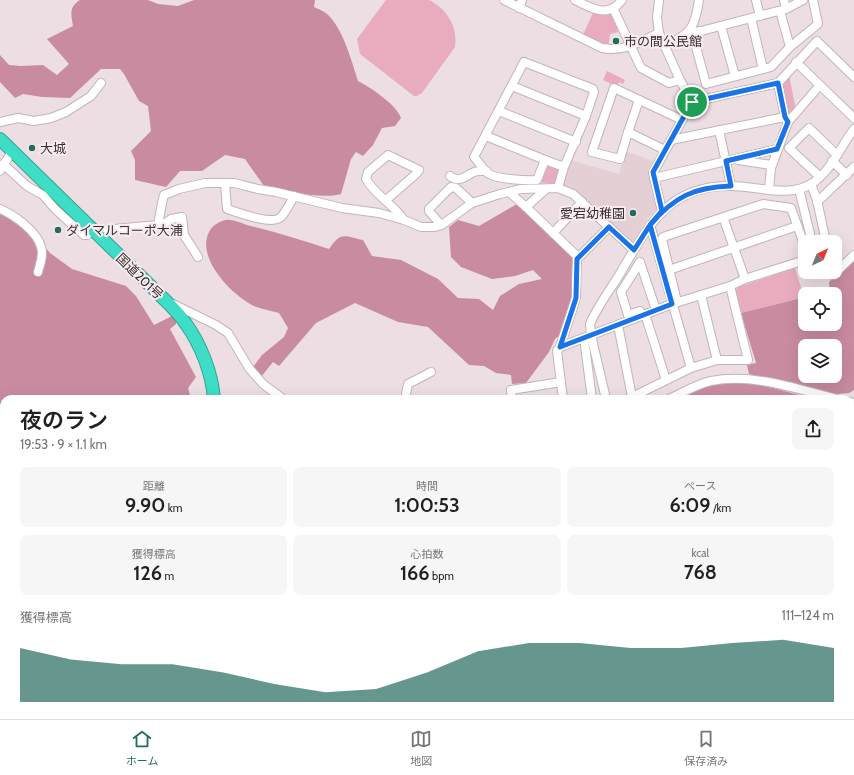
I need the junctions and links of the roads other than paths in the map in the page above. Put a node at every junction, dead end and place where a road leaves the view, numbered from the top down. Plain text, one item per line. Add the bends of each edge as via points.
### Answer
1 (504, 0) edge
2 (575, 0) edge
3 (622, 0) edge
4 (659, 0) edge
5 (699, 0) edge
6 (756, 0) edge
7 (784, 0) edge
8 (803, 0) edge
9 (813, 0) edge
10 (521, 4) edge
11 (613, 8) junction
12 (783, 10) junction
13 (760, 16) junction
14 (751, 18) junction
15 (721, 26) junction
16 (691, 31) junction
17 (659, 33) junction
18 (631, 45) junction
19 (665, 45) junction
20 (790, 47) junction
21 (796, 62) junction
22 (764, 69) junction
23 (735, 76) junction
24 (854, 77) edge
25 (680, 80) junction
26 (101, 83) dead end
27 (778, 83) junction
28 (820, 85) junction
29 (512, 86) junction
30 (639, 100) junction
31 (692, 102) junction
32 (499, 111) junction
33 (586, 116) junction
34 (854, 118) edge
35 (786, 119) junction
36 (682, 120) junction
37 (0, 122) edge
38 (854, 129) edge
39 (719, 130) junction
40 (628, 132) junction
41 (486, 136) junction
42 (0, 139) edge
43 (671, 140) junction
44 (576, 142) junction
45 (777, 149) junction
46 (665, 150) junction
47 (12, 151) junction
48 (834, 158) junction
49 (545, 160) junction
50 (730, 160) junction
51 (771, 166) junction
52 (564, 167) junction
53 (854, 167) edge
54 (2, 168) edge
55 (486, 171) junction
56 (847, 175) junction
57 (450, 176) dead end
58 (820, 177) junction
59 (654, 178) junction
60 (225, 183) junction
61 (811, 184) junction
62 (731, 186) junction
63 (558, 188) junction
64 (546, 189) junction
65 (769, 189) junction
66 (799, 189) junction
67 (509, 192) junction
68 (294, 196) junction
69 (386, 200) junction
70 (582, 202) junction
71 (817, 202) junction
72 (472, 203) junction
73 (526, 207) junction
74 (0, 209) edge
75 (662, 211) junction
76 (723, 217) junction
77 (404, 220) junction
78 (158, 225) junction
79 (441, 225) junction
80 (650, 225) junction
81 (797, 226) junction
82 (609, 227) junction
83 (103, 230) dead end
84 (554, 233) junction
85 (87, 235) dead end
86 (800, 235) edge
87 (810, 235) edge
88 (824, 235) edge
89 (734, 248) junction
90 (634, 250) junction
91 (854, 255) edge
92 (198, 257) dead end
93 (577, 259) junction
94 (798, 262) edge
95 (842, 266) edge
96 (670, 270) junction
97 (38, 272) dead end
98 (745, 279) junction
99 (730, 286) junction
100 (701, 295) junction
101 (166, 301) junction
102 (675, 303) junction
103 (655, 308) junction
104 (645, 314) junction
105 (618, 325) junction
106 (588, 336) junction
107 (560, 347) junction
108 (717, 360) junction
109 (691, 368) junction
110 (430, 372) dead end
111 (666, 380) junction
112 (561, 382) junction
113 (213, 395) edge
114 (278, 395) edge
115 (406, 395) edge
116 (512, 395) edge
117 (563, 395) edge
118 (592, 395) edge
119 (605, 395) edge
120 (630, 395) edge
121 (636, 395) edge
122 (678, 395) edge
123 (821, 395) edge

1 - 10 street
2 - 11 street via 593,10 606,11
3 - 11 street
4 - 17 street via 656,18
5 - 16 street
6 - 13 street
7 - 12 street
8 - 12 street
9 - 20 street via 818,24
10 - 18 street via 598,47 611,50
11 - 18 street
12 - 13 street
12 - 20 street
13 - 14 street
14 - 15 street
14 - 22 street
15 - 16 street
15 - 23 street
16 - 19 street
16 - 23 street via 706,84
17 - 18 street
17 - 19 street
18 - 25 street via 641,68 669,83
19 - 25 street
20 - 22 street via 771,67
21 - 24 street via 817,41
21 - 27 street
21 - 28 street
22 - 23 street
25 - 31 street
26 - 37 street via 91,96 66,112 34,121 18,118
27 - 31 street
27 - 35 street
28 - 34 street
28 - 35 street
29 - 32 street
29 - 33 street
29 - 33 street via 524,62 593,89
30 - 36 street
30 - 40 street
30 - 40 street via 614,88 592,152 620,158
31 - 36 street
32 - 41 street
32 - 44 street
33 - 44 street
35 - 39 street
35 - 45 street
36 - 43 street
38 - 48 street
39 - 43 street
39 - 50 street
40 - 46 street
41 - 49 street
41 - 55 street via 474,157
42 - 47 highway, 国道201号
43 - 46 street
44 - 52 street
45 - 50 street
45 - 51 street
46 - 59 street via 653,172
47 - 54 street
47 - 101 highway, 国道201号
48 - 56 street
48 - 58 street
48 - 58 street via 809,128 789,148
49 - 52 street
49 - 55 street via 537,180 498,177
50 - 51 street
50 - 59 street
50 - 62 street
51 - 65 street
52 - 63 street
53 - 56 street
54 - 85 street via 43,195 77,230
55 - 57 street via 476,171 460,179
56 - 71 street
58 - 61 street
59 - 75 street
60 - 68 street
60 - 68 street via 227,209 259,219 280,218
60 - 78 street via 205,183 164,195
61 - 66 street
61 - 71 street
62 - 65 street
62 - 75 street via 709,187 688,193
63 - 64 street
63 - 70 street via 573,194
64 - 67 street via 521,189
64 - 73 street
65 - 66 street
66 - 87 street
67 - 72 street
67 - 73 street
68 - 77 street
69 - 69 street via 369,184 366,175 388,155 419,170
69 - 77 street
70 - 82 street
70 - 84 street
71 - 88 street
72 - 79 street
72 - 79 street via 456,188 451,187 429,209
73 - 84 street
74 - 97 street via 20,220 38,238 42,256
75 - 80 street
76 - 81 street via 763,204 790,208
76 - 89 street
76 - 96 street via 663,237
77 - 79 street via 421,227
78 - 83 street
78 - 92 street via 182,217 184,234
80 - 90 street
80 - 102 street
81 - 86 street
81 - 89 street
82 - 90 street
82 - 93 street
84 - 93 street
89 - 96 street
89 - 98 street
90 - 106 street via 592,320
91 - 95 street
93 - 107 street via 576,298
94 - 98 street
96 - 102 street
98 - 99 street
99 - 100 street
99 - 108 street via 748,360
100 - 102 street
100 - 108 street
101 - 113 highway, 国道201号 via 186,323 199,346
101 - 114 street via 228,333 249,368 263,384
102 - 103 street
102 - 109 street
103 - 103 street via 654,303 640,262 621,292 628,315
103 - 104 street
104 - 105 street
104 - 111 street
105 - 106 street
105 - 120 street
106 - 107 street
106 - 118 street
106 - 119 street
107 - 112 street via 557,351
108 - 109 street
109 - 111 street
110 - 115 street via 408,384
111 - 121 street
112 - 116 street via 511,390
112 - 117 street
122 - 123 street via 710,381 732,378 756,379

